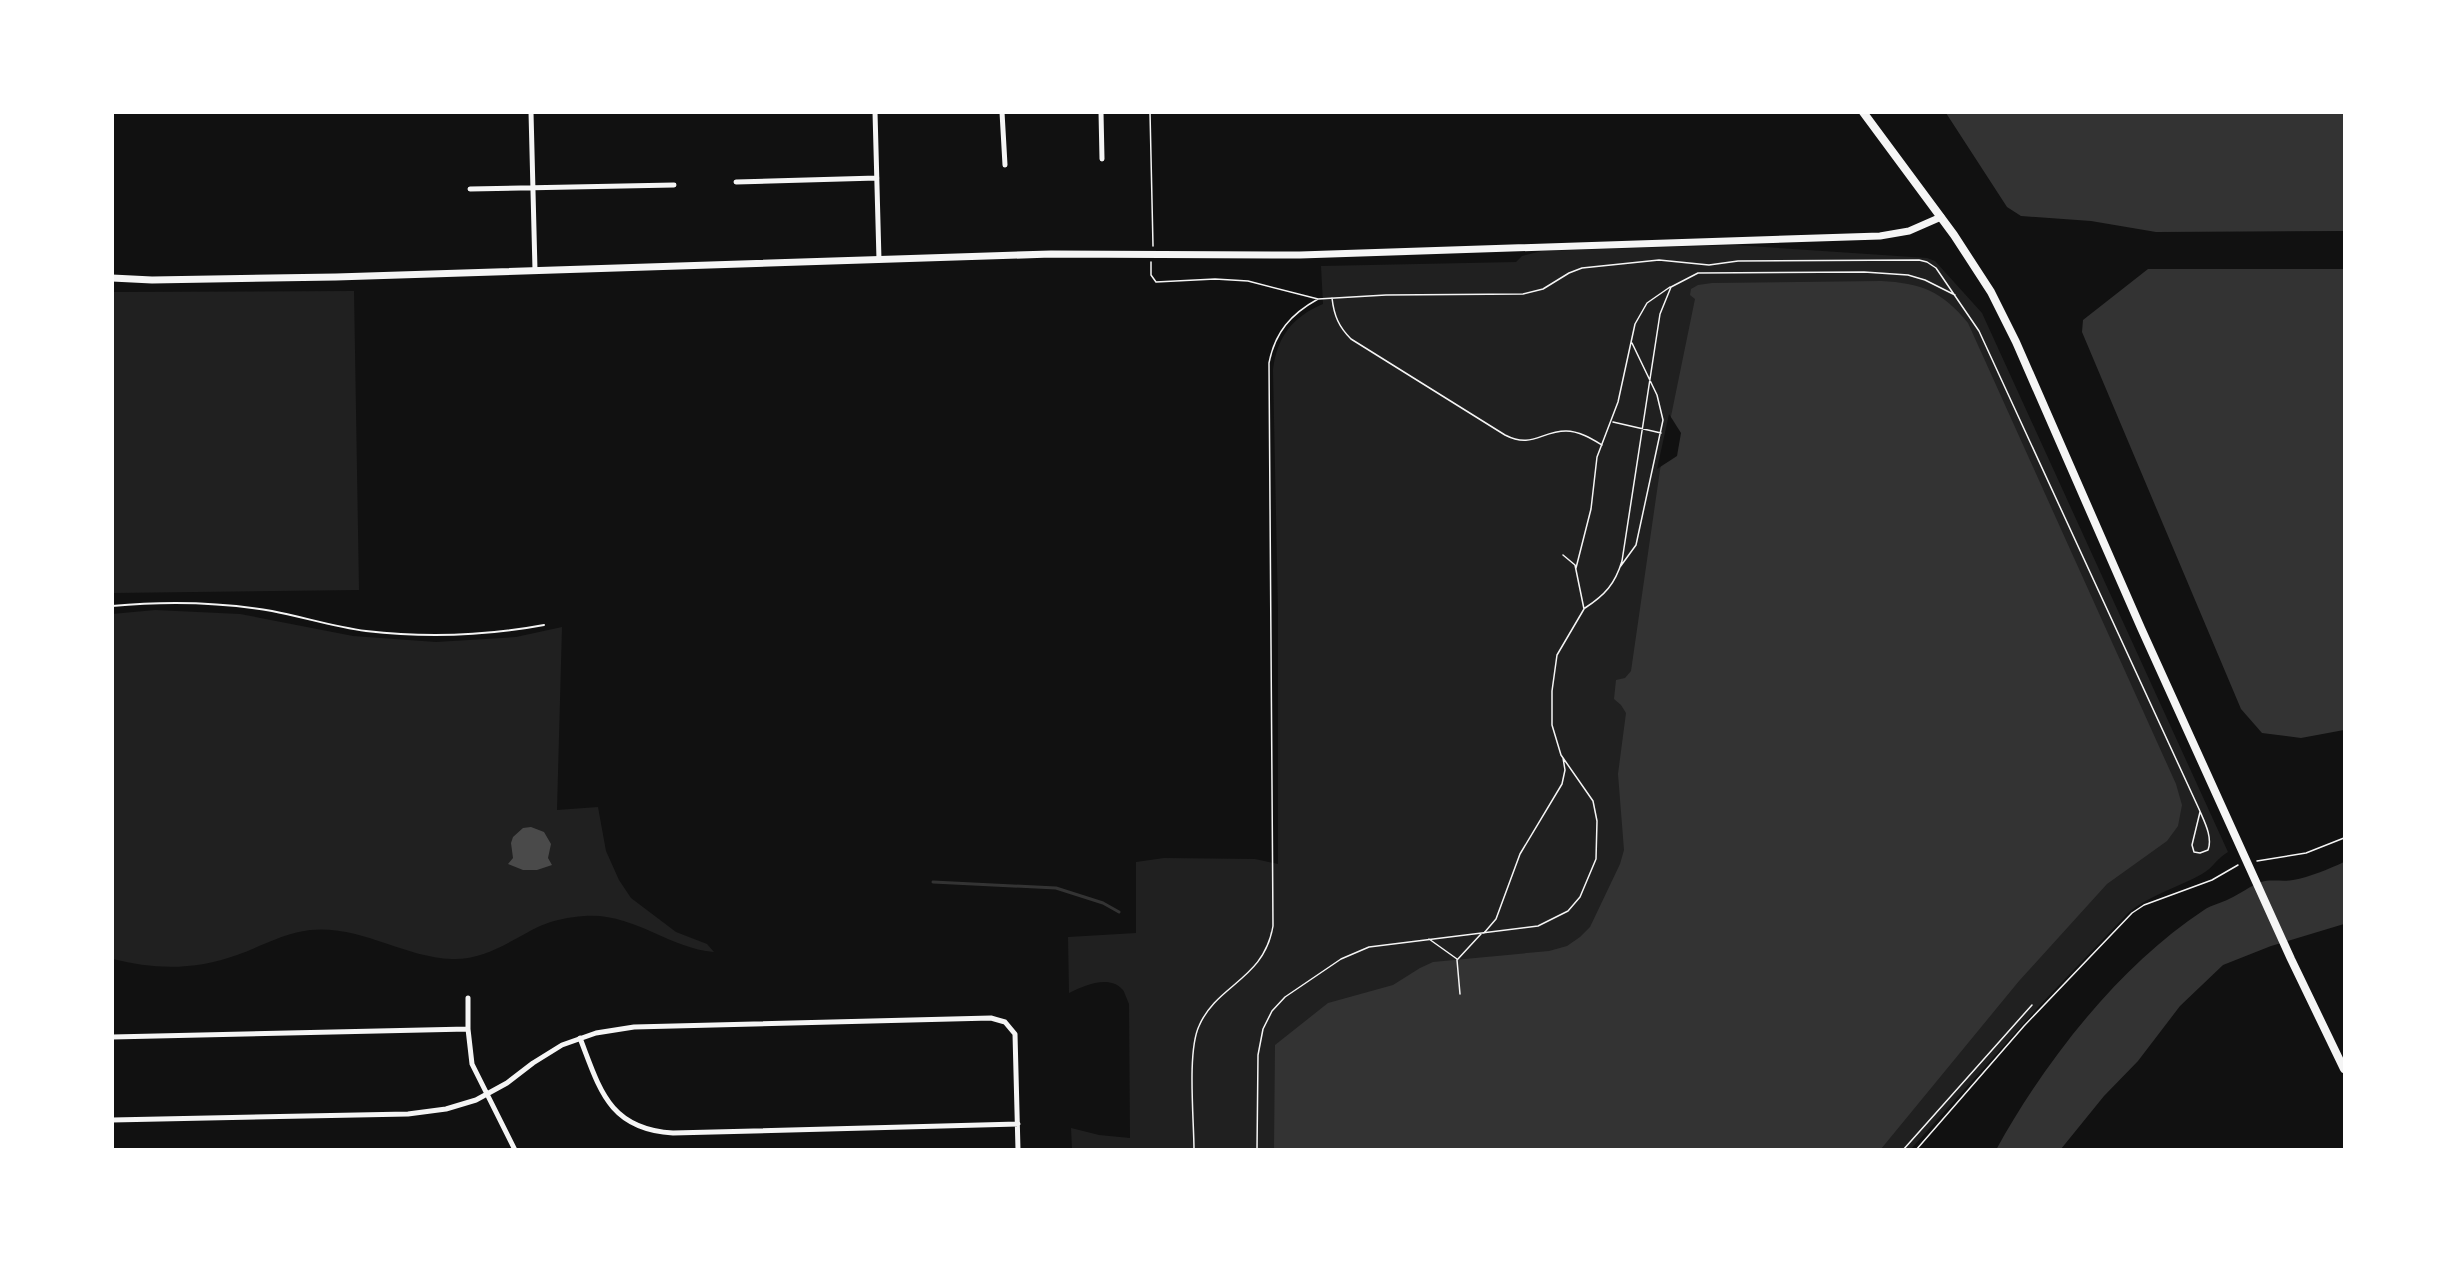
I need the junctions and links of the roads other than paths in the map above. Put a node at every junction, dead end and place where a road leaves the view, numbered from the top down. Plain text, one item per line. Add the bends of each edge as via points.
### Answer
1 (531, 112) edge
2 (875, 112) edge
3 (1002, 112) edge
4 (1101, 112) edge
5 (1863, 112) edge
6 (1102, 159) dead end
7 (1005, 165) dead end
8 (877, 178) junction
9 (736, 182) dead end
10 (674, 185) dead end
11 (533, 188) junction
12 (470, 189) dead end
13 (1941, 218) junction
14 (879, 260) junction
15 (535, 270) junction
16 (112, 279) edge
17 (112, 606) edge
18 (544, 625) dead end
19 (468, 998) dead end
20 (468, 1029) junction
21 (112, 1037) edge
22 (580, 1038) junction
23 (2344, 1069) edge
24 (487, 1094) junction
25 (112, 1120) edge
26 (1018, 1124) junction
27 (515, 1149) edge
28 (1018, 1149) edge

1 - 11 street
2 - 8 street
3 - 7 street
4 - 6 street
5 - 13 main road
8 - 9 street
8 - 14 street
10 - 11 street
11 - 12 street
11 - 15 street
13 - 14 street via 1909,231 1880,236 1300,255 1051,254
13 - 23 main road via 1991,292 2016,342 2141,628
14 - 15 street
15 - 16 street via 336,278
17 - 18 lane via 233,606 365,631 424,635 483,634
19 - 20 street
20 - 21 street
20 - 24 street via 472,1064
22 - 24 street via 552,1050
22 - 26 street via 607,1102 624,1119 652,1131
22 - 26 street via 634,1027 991,1018 1005,1022 1015,1034
24 - 25 street via 446,1109 408,1114
24 - 27 street
26 - 28 street

